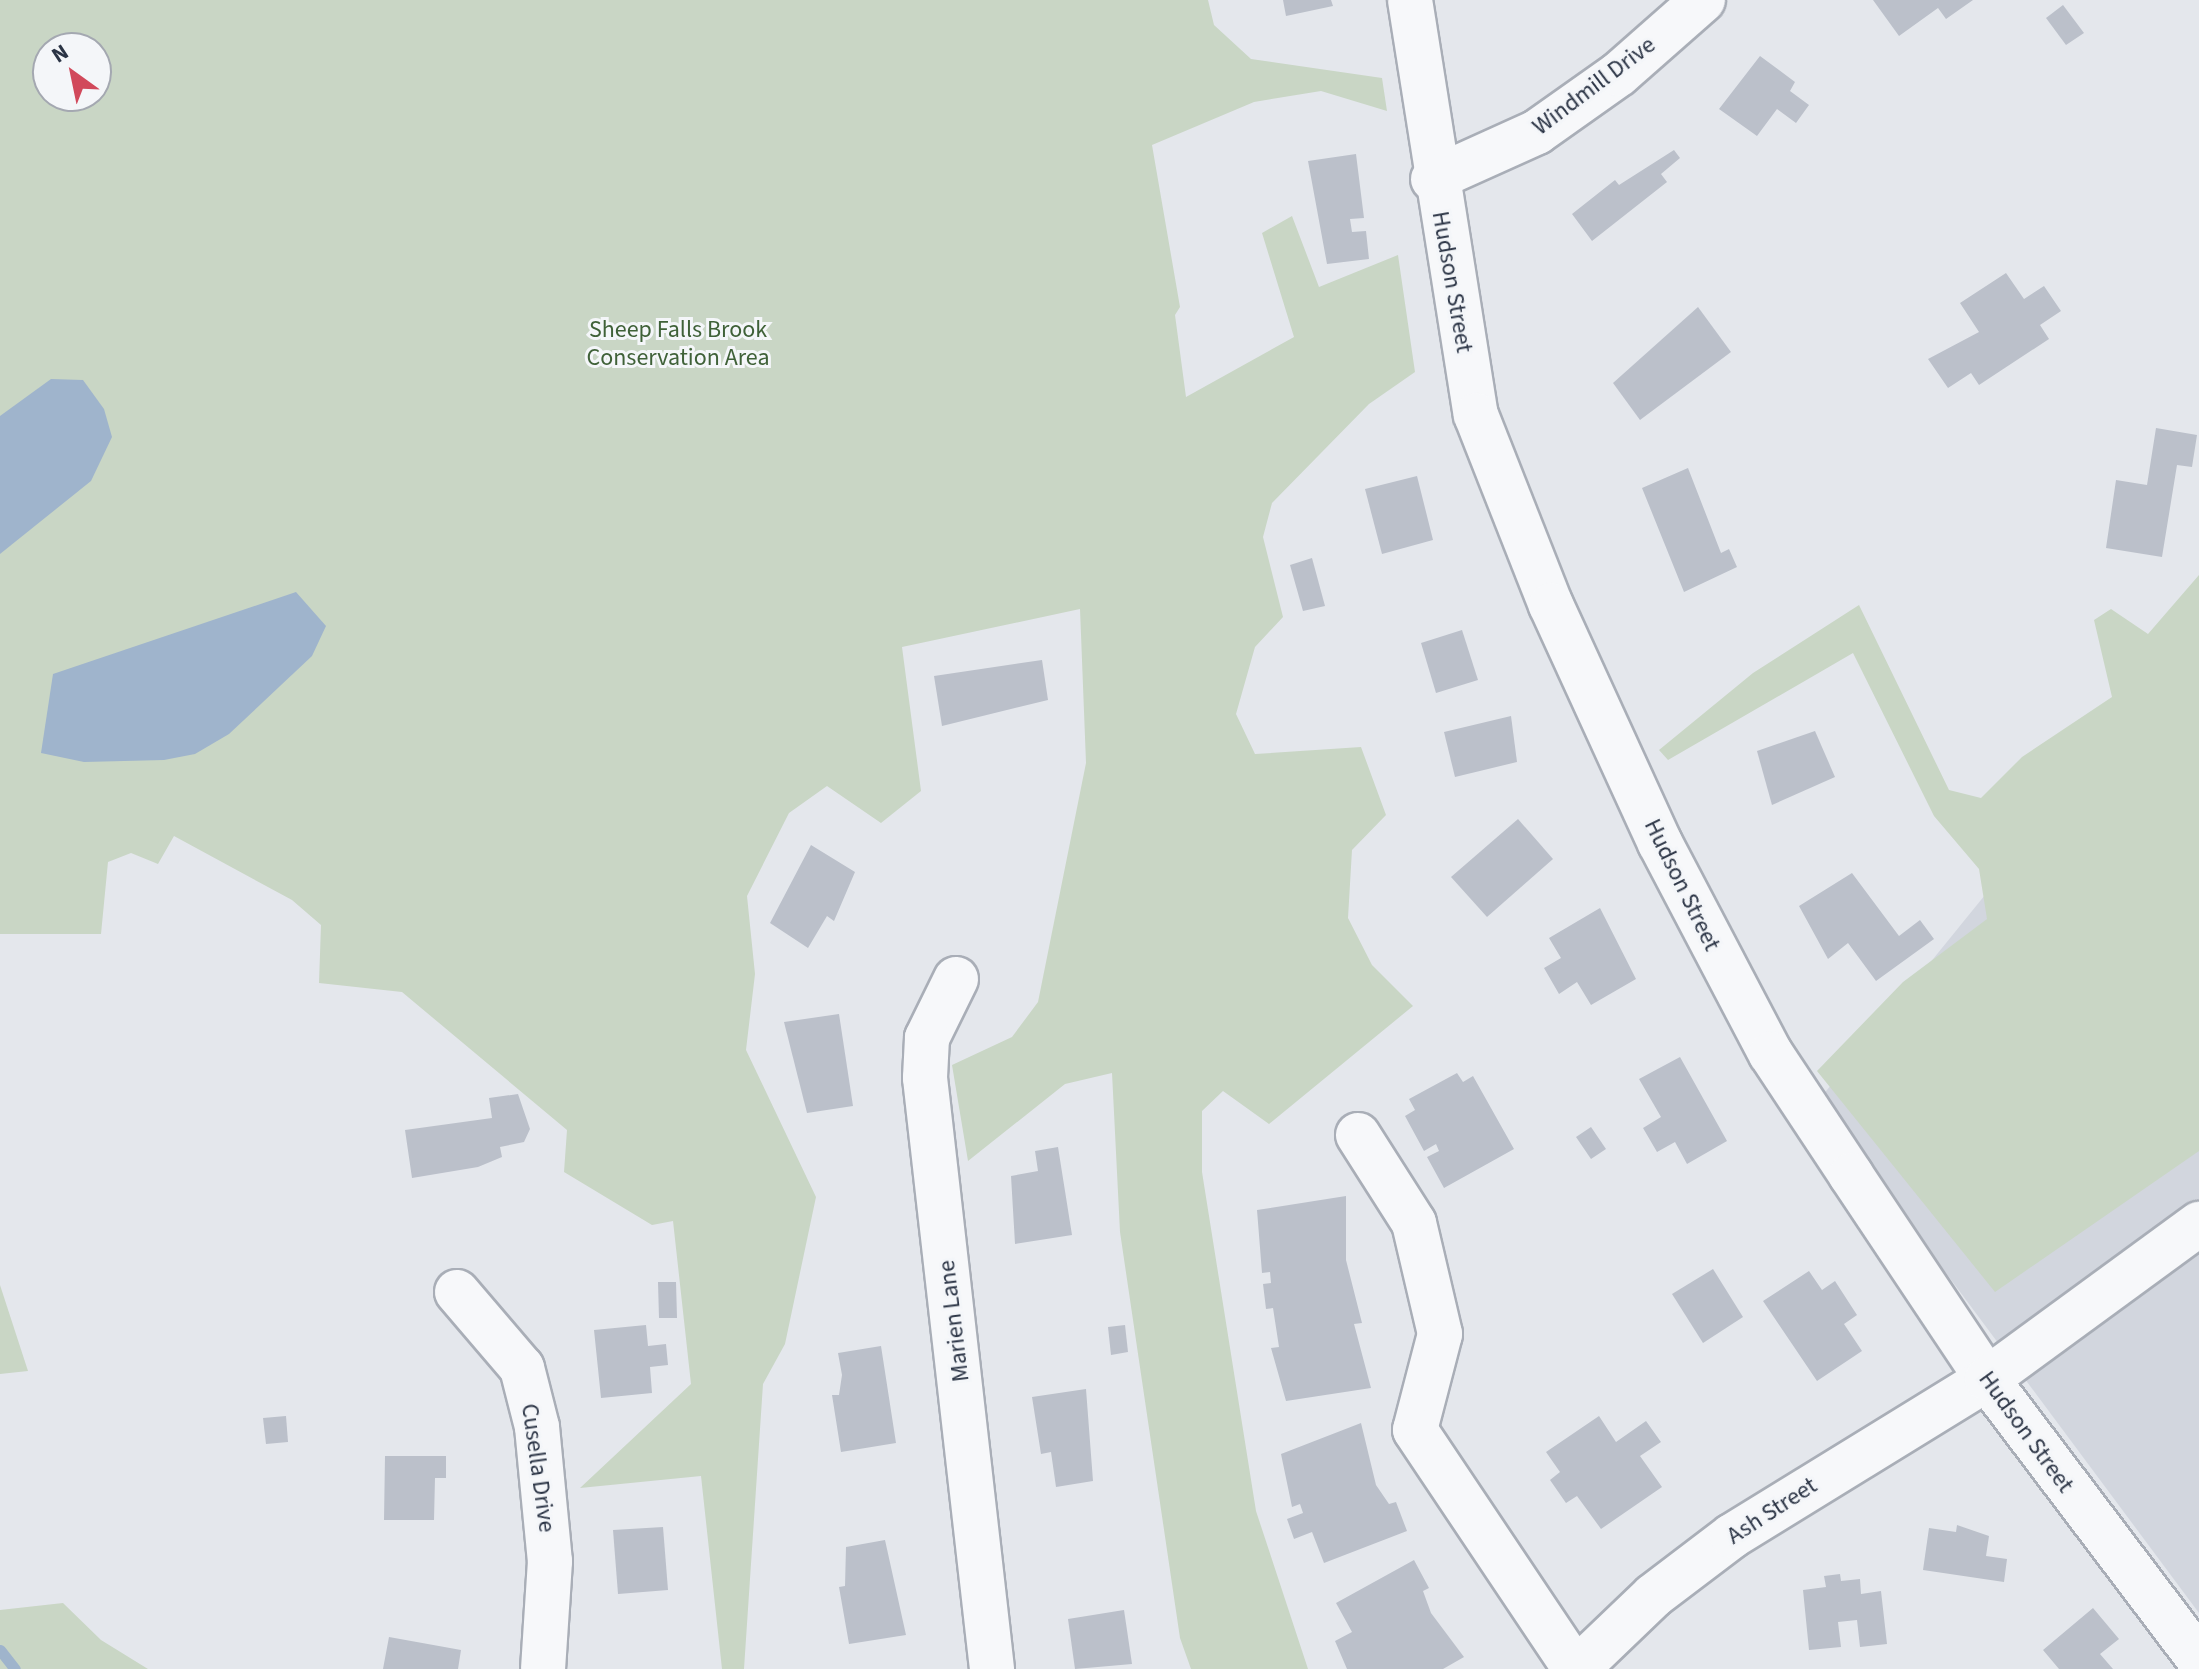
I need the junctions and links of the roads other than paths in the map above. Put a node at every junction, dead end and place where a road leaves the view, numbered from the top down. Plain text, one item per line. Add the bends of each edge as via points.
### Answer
1 (1410, 0) edge
2 (1703, 0) edge
3 (1433, 179) junction
4 (956, 979) dead end
5 (1358, 1135) dead end
6 (2199, 1224) edge
7 (457, 1292) dead end
8 (1987, 1379) junction
9 (2199, 1659) edge
10 (543, 1669) edge
11 (992, 1669) edge
12 (1576, 1669) edge

1 - 3 street, Hudson Street
2 - 3 street, Windmill Drive via 1619,74 1537,132
3 - 8 street, Hudson Street via 1476,415 1599,711 1771,1054
4 - 11 street, Marien Lane via 927,1038 925,1078
5 - 12 street via 1414,1223 1440,1334 1415,1430
6 - 8 street, Ash Street
7 - 10 street, Cusella Drive via 522,1368 537,1427 550,1561
8 - 9 street, Hudson Street
8 - 12 street, Ash Street via 1732,1536 1653,1596

